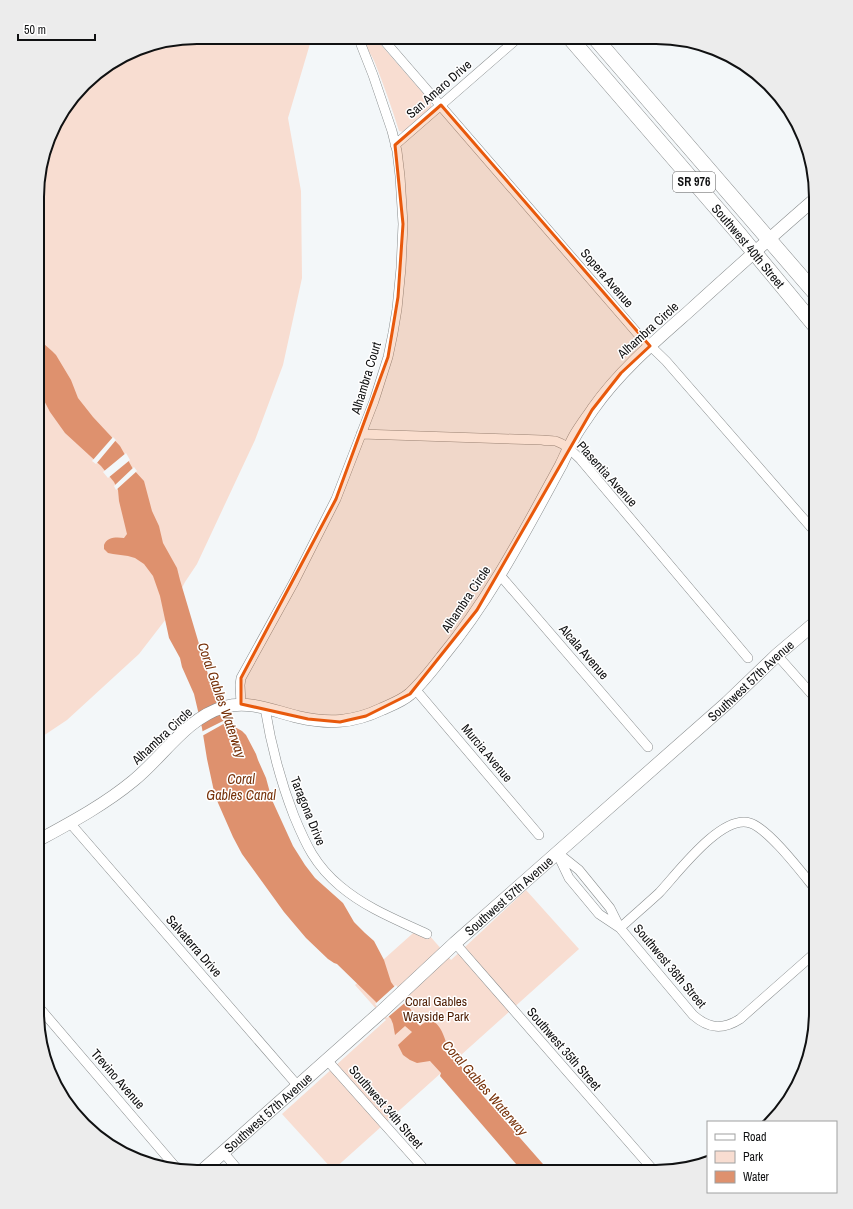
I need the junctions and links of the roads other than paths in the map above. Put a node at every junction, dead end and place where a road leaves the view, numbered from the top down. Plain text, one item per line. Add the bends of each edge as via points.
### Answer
1 (360, 44) edge
2 (387, 44) edge
3 (511, 44) edge
4 (575, 44) edge
5 (600, 44) edge
6 (441, 105) junction
7 (395, 145) junction
8 (809, 204) edge
9 (769, 239) junction
10 (754, 252) junction
11 (809, 286) edge
12 (809, 319) edge
13 (650, 346) junction
14 (361, 434) junction
15 (569, 449) junction
16 (809, 525) edge
17 (499, 574) junction
18 (809, 628) edge
19 (778, 655) junction
20 (748, 658) dead end
21 (415, 689) junction
22 (809, 691) edge
23 (241, 704) junction
24 (265, 708) junction
25 (648, 748) dead end
26 (70, 823) junction
27 (539, 835) dead end
28 (44, 837) edge
29 (557, 853) junction
30 (809, 882) edge
31 (620, 928) junction
32 (427, 934) dead end
33 (455, 943) junction
34 (809, 958) edge
35 (44, 1013) edge
36 (327, 1060) junction
37 (298, 1086) junction
38 (223, 1152) junction
39 (172, 1163) edge
40 (209, 1165) edge
41 (233, 1165) edge
42 (421, 1165) edge
43 (649, 1165) edge

1 - 7 street, Alhambra Court via 383,103
2 - 6 street, Sopera Avenue
3 - 6 street, San Amaro Drive
4 - 10 main road, Southwest 40th Street / SR 976
5 - 9 main road, Southwest 40th Street / SR 976
6 - 7 street, San Amaro Drive
6 - 13 street, Sopera Avenue
7 - 14 street, Alhambra Court via 402,212 398,297 388,357
8 - 9 street, Alhambra Circle
9 - 10 street, Alhambra Circle
9 - 11 main road, Southwest 40th Street / SR 976
10 - 12 main road, Southwest 40th Street / SR 976
10 - 13 street, Alhambra Circle
13 - 15 street, Alhambra Circle via 612,384 579,430
13 - 16 street, Sopera Avenue
14 - 15 street, Plasentia Avenue via 542,440 557,442
14 - 23 street, Alhambra Court via 326,519 241,678
15 - 17 street, Alhambra Circle
15 - 20 street, Plasentia Avenue
17 - 21 street, Alhambra Circle via 456,640
17 - 25 street, Alcala Avenue
18 - 19 main road, Southwest 57th Avenue
19 - 22 street
19 - 29 main road, Southwest 57th Avenue
21 - 24 street, Alhambra Circle via 401,700 373,714 340,722 308,719
21 - 27 street, Murcia Avenue
23 - 24 street, Alhambra Circle
23 - 26 street, Alhambra Circle via 222,708 198,720 132,782
24 - 32 street, Taragona Drive via 280,780 303,838 314,858 333,880 357,899
26 - 28 street, Alhambra Circle
26 - 37 street, Salvaterra Drive
29 - 31 street, Southwest 36th Street via 579,870 610,908
29 - 31 street, Southwest 36th Street via 569,878 599,914
29 - 33 main road, Southwest 57th Avenue
30 - 31 street, Southwest 36th Street via 765,833 749,823 734,823 710,839 659,893
31 - 34 street, Southwest 36th Street via 693,1015 705,1024 716,1027 729,1025 740,1019
33 - 36 main road, Southwest 57th Avenue
33 - 43 street, Southwest 35th Street
35 - 39 street, Trevino Avenue
36 - 37 main road, Southwest 57th Avenue
36 - 42 street, Southwest 34th Street
37 - 38 main road, Southwest 57th Avenue
38 - 40 main road, Southwest 57th Avenue
38 - 41 street

